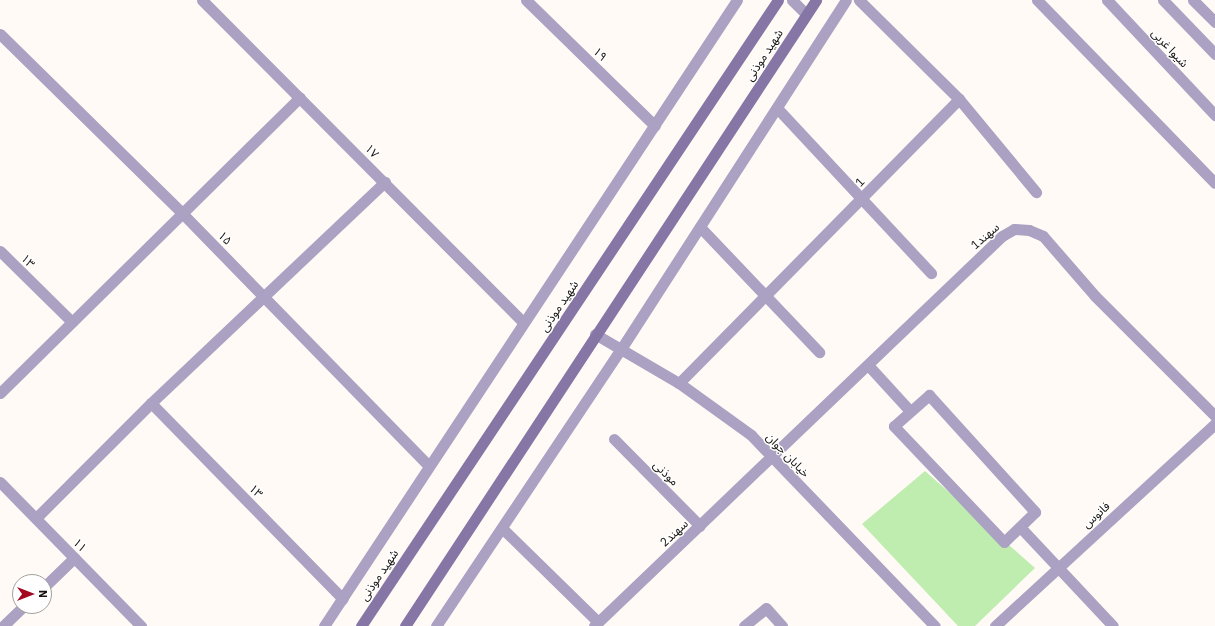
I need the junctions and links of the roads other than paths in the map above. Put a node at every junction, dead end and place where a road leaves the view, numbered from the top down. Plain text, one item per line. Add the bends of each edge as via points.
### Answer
1 (202, 0) edge
2 (526, 0) edge
3 (737, 0) edge
4 (778, 0) edge
5 (792, 0) edge
6 (816, 0) edge
7 (846, 0) edge
8 (858, 0) edge
9 (1037, 0) edge
10 (1107, 0) edge
11 (1163, 0) edge
12 (1192, 0) edge
13 (806, 14) junction
14 (1215, 22) edge
15 (0, 34) edge
16 (1215, 54) edge
17 (300, 97) junction
18 (959, 99) junction
19 (777, 108) junction
20 (1215, 115) edge
21 (655, 126) junction
22 (384, 182) junction
23 (1215, 183) edge
24 (1036, 192) dead end
25 (861, 199) junction
26 (182, 213) junction
27 (700, 227) junction
28 (0, 251) edge
29 (931, 273) dead end
30 (264, 296) junction
31 (764, 296) junction
32 (522, 321) junction
33 (72, 322) junction
34 (595, 334) junction
35 (621, 349) junction
36 (819, 352) dead end
37 (868, 365) junction
38 (679, 383) junction
39 (0, 393) edge
40 (151, 403) junction
41 (910, 411) junction
42 (1215, 416) edge
43 (1215, 424) edge
44 (614, 438) dead end
45 (772, 458) junction
46 (428, 465) junction
47 (0, 482) edge
48 (36, 518) junction
49 (700, 526) junction
50 (502, 528) junction
51 (1021, 528) junction
52 (74, 558) junction
53 (1057, 567) junction
54 (52, 579) edge
55 (343, 599) junction
56 (16, 614) edge
57 (596, 624) edge
58 (3, 626) edge
59 (141, 626) edge
60 (324, 626) edge
61 (361, 626) edge
62 (405, 626) edge
63 (436, 626) edge
64 (744, 626) edge
65 (782, 626) edge
66 (935, 626) edge
67 (995, 626) edge
68 (1113, 626) edge

1 - 17 street, ۱۷
2 - 21 street, ۱۹
3 - 21 street
4 - 61 main road, شهید موذنی
5 - 13 street
6 - 13 main road, شهید موذنی
7 - 19 street
8 - 18 street
9 - 23 street
10 - 20 street, شیوا غربی
11 - 16 street
12 - 14 street
13 - 34 main road, شهید موذنی
15 - 26 street, ۱۵
17 - 22 street, ۱۷
17 - 26 street
18 - 24 street
18 - 25 street, 1
19 - 25 street
19 - 27 street
21 - 32 street
22 - 30 street
22 - 32 street, ۱۷
25 - 29 street
25 - 31 street, 1
26 - 30 street, ۱۵
26 - 33 street
27 - 31 street
27 - 35 street
28 - 33 street, ۱۳
30 - 40 street
30 - 46 street, ۱۵
31 - 36 street
31 - 38 street, 1
32 - 46 street
33 - 39 street
34 - 35 street, خیابان جوان
34 - 62 main road, شهید موذنی
35 - 38 street, خیابان جوان
35 - 50 street
37 - 41 street
37 - 42 street, 1سهند via 1002,236 1014,229 1029,230 1043,236 1095,296
37 - 45 street, 1سهند
38 - 45 street, خیابان جوان via 752,435
40 - 48 street
40 - 55 street, ۱۳
41 - 51 street via 894,426 1004,542
41 - 51 street via 928,395 1035,512
43 - 53 street, فانوس
44 - 49 street, موذنی
45 - 49 street, 2سهند
45 - 66 street, خیابان جوان
46 - 55 street
47 - 48 street, ۱۱
48 - 52 street, ۱۱
49 - 57 street, 2سهند
50 - 57 street
50 - 63 street
51 - 53 street
52 - 54 street
52 - 59 street, ۱۱
53 - 67 street, فانوس
53 - 68 street
55 - 60 street
56 - 58 street
64 - 65 street via 766,608

